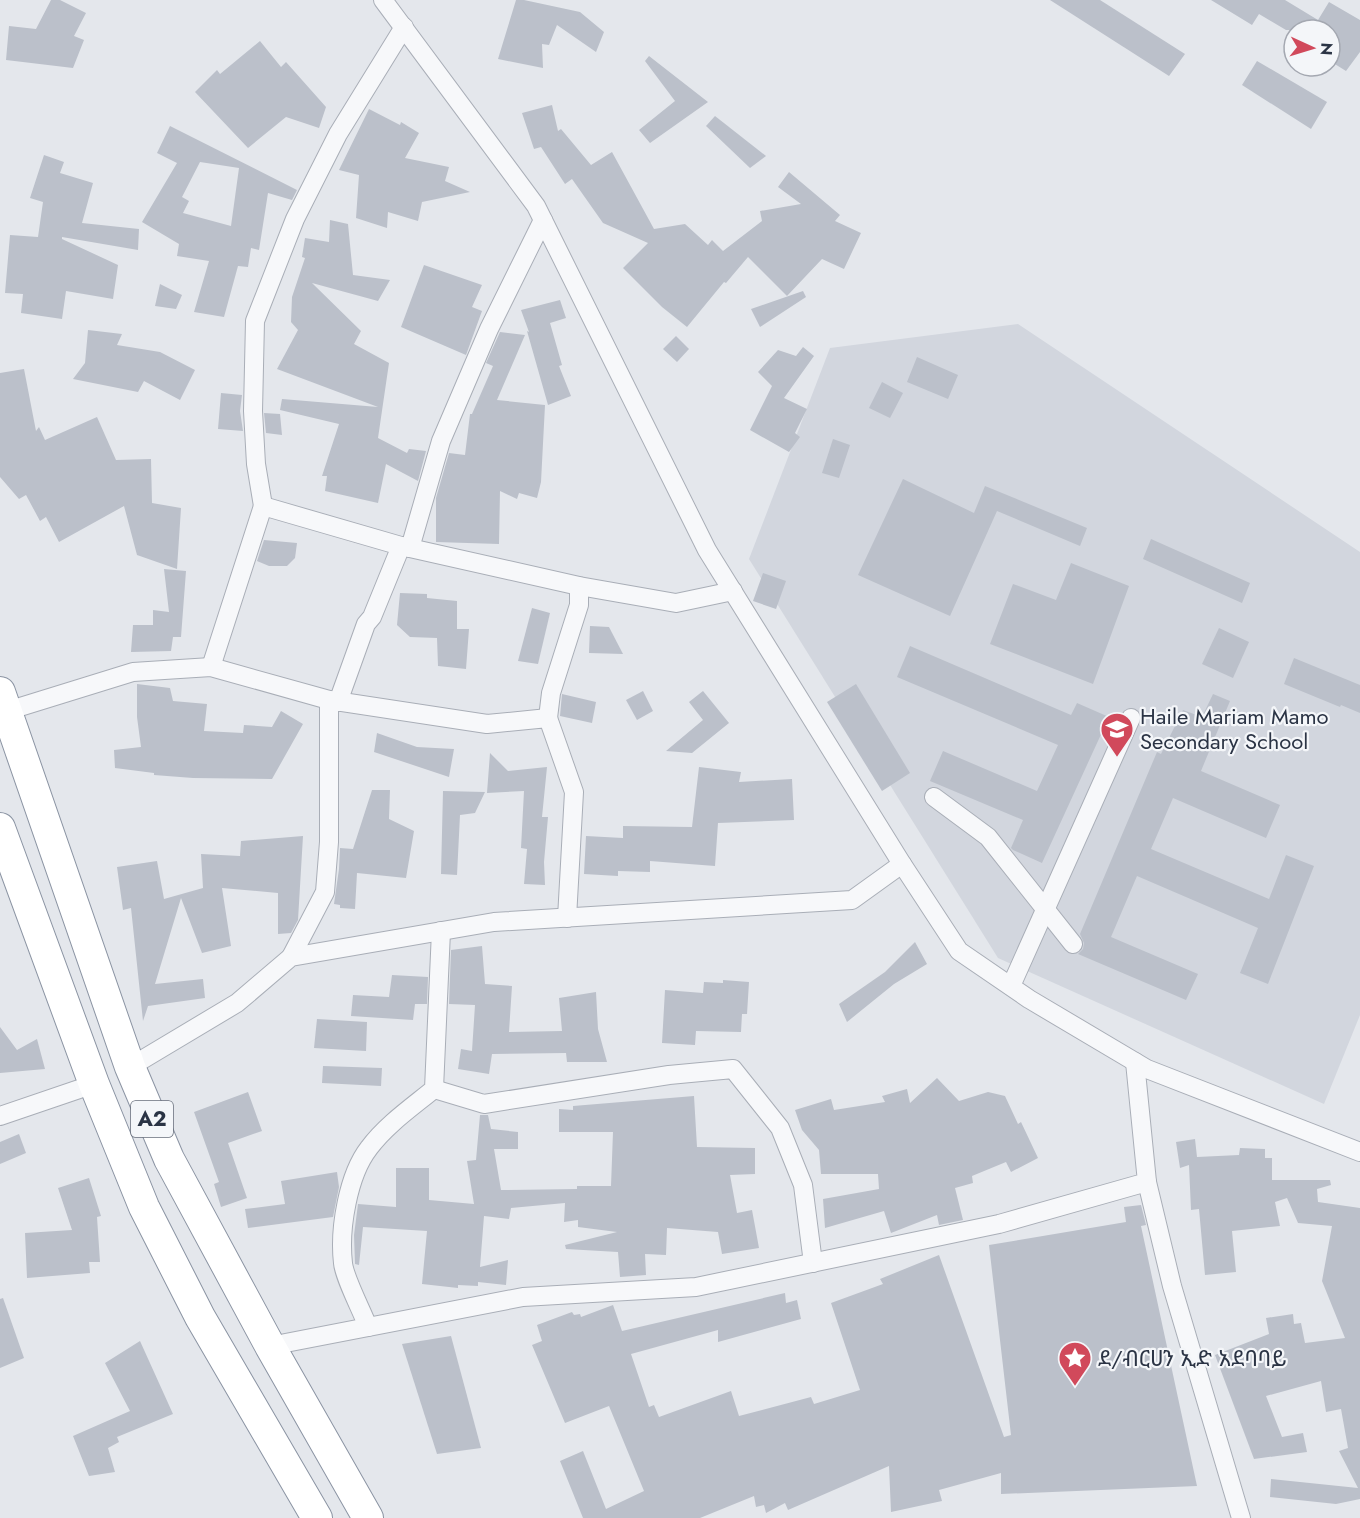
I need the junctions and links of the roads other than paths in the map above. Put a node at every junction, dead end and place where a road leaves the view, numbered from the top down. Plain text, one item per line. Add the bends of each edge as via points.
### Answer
1 (383, 0) edge
2 (404, 27) junction
3 (543, 220) junction
4 (263, 506) junction
5 (405, 547) junction
6 (579, 586) junction
7 (733, 591) junction
8 (211, 667) junction
9 (333, 701) junction
10 (3, 702) edge
11 (1131, 717) dead end
12 (548, 718) junction
13 (934, 797) dead end
14 (0, 828) edge
15 (902, 864) junction
16 (1045, 909) junction
17 (567, 918) junction
18 (441, 931) junction
19 (1073, 944) dead end
20 (291, 957) junction
21 (1011, 986) junction
22 (1135, 1062) junction
23 (130, 1066) junction
24 (94, 1084) junction
25 (434, 1089) junction
26 (0, 1116) edge
27 (1360, 1152) edge
28 (1147, 1182) junction
29 (813, 1263) junction
30 (368, 1327) junction
31 (270, 1346) junction
32 (317, 1518) edge
33 (368, 1518) edge
34 (1241, 1518) edge

1 - 2 street
2 - 3 street
2 - 4 street via 338,134 295,219 255,321 253,411
3 - 5 street via 489,329 441,441
3 - 7 street via 706,549
4 - 5 street
4 - 8 street
5 - 6 street
5 - 9 street
6 - 7 street via 676,603
6 - 12 street via 579,605 551,693
7 - 15 street
8 - 9 street
8 - 10 street via 133,672
9 - 12 street via 487,724
9 - 20 street via 325,892
10 - 23 highway, A2
11 - 16 street
12 - 17 street via 574,792
13 - 16 street via 988,837
14 - 24 highway, A2
15 - 17 street via 852,900
15 - 21 street via 959,951
16 - 19 street
16 - 21 street
17 - 18 street via 494,922
18 - 20 street
18 - 25 street
20 - 23 street via 237,1003
21 - 22 street
22 - 27 street
22 - 28 street
23 - 31 highway, A2 via 169,1159
24 - 26 street
24 - 32 highway, A2 via 144,1207 195,1307
25 - 29 street via 484,1104 733,1069 780,1128 803,1185
25 - 30 street via 369,1149 353,1178 344,1219 343,1264
28 - 29 street via 999,1224
28 - 34 street via 1172,1286
29 - 30 street via 696,1287 523,1297
30 - 31 street
31 - 33 highway, A2

